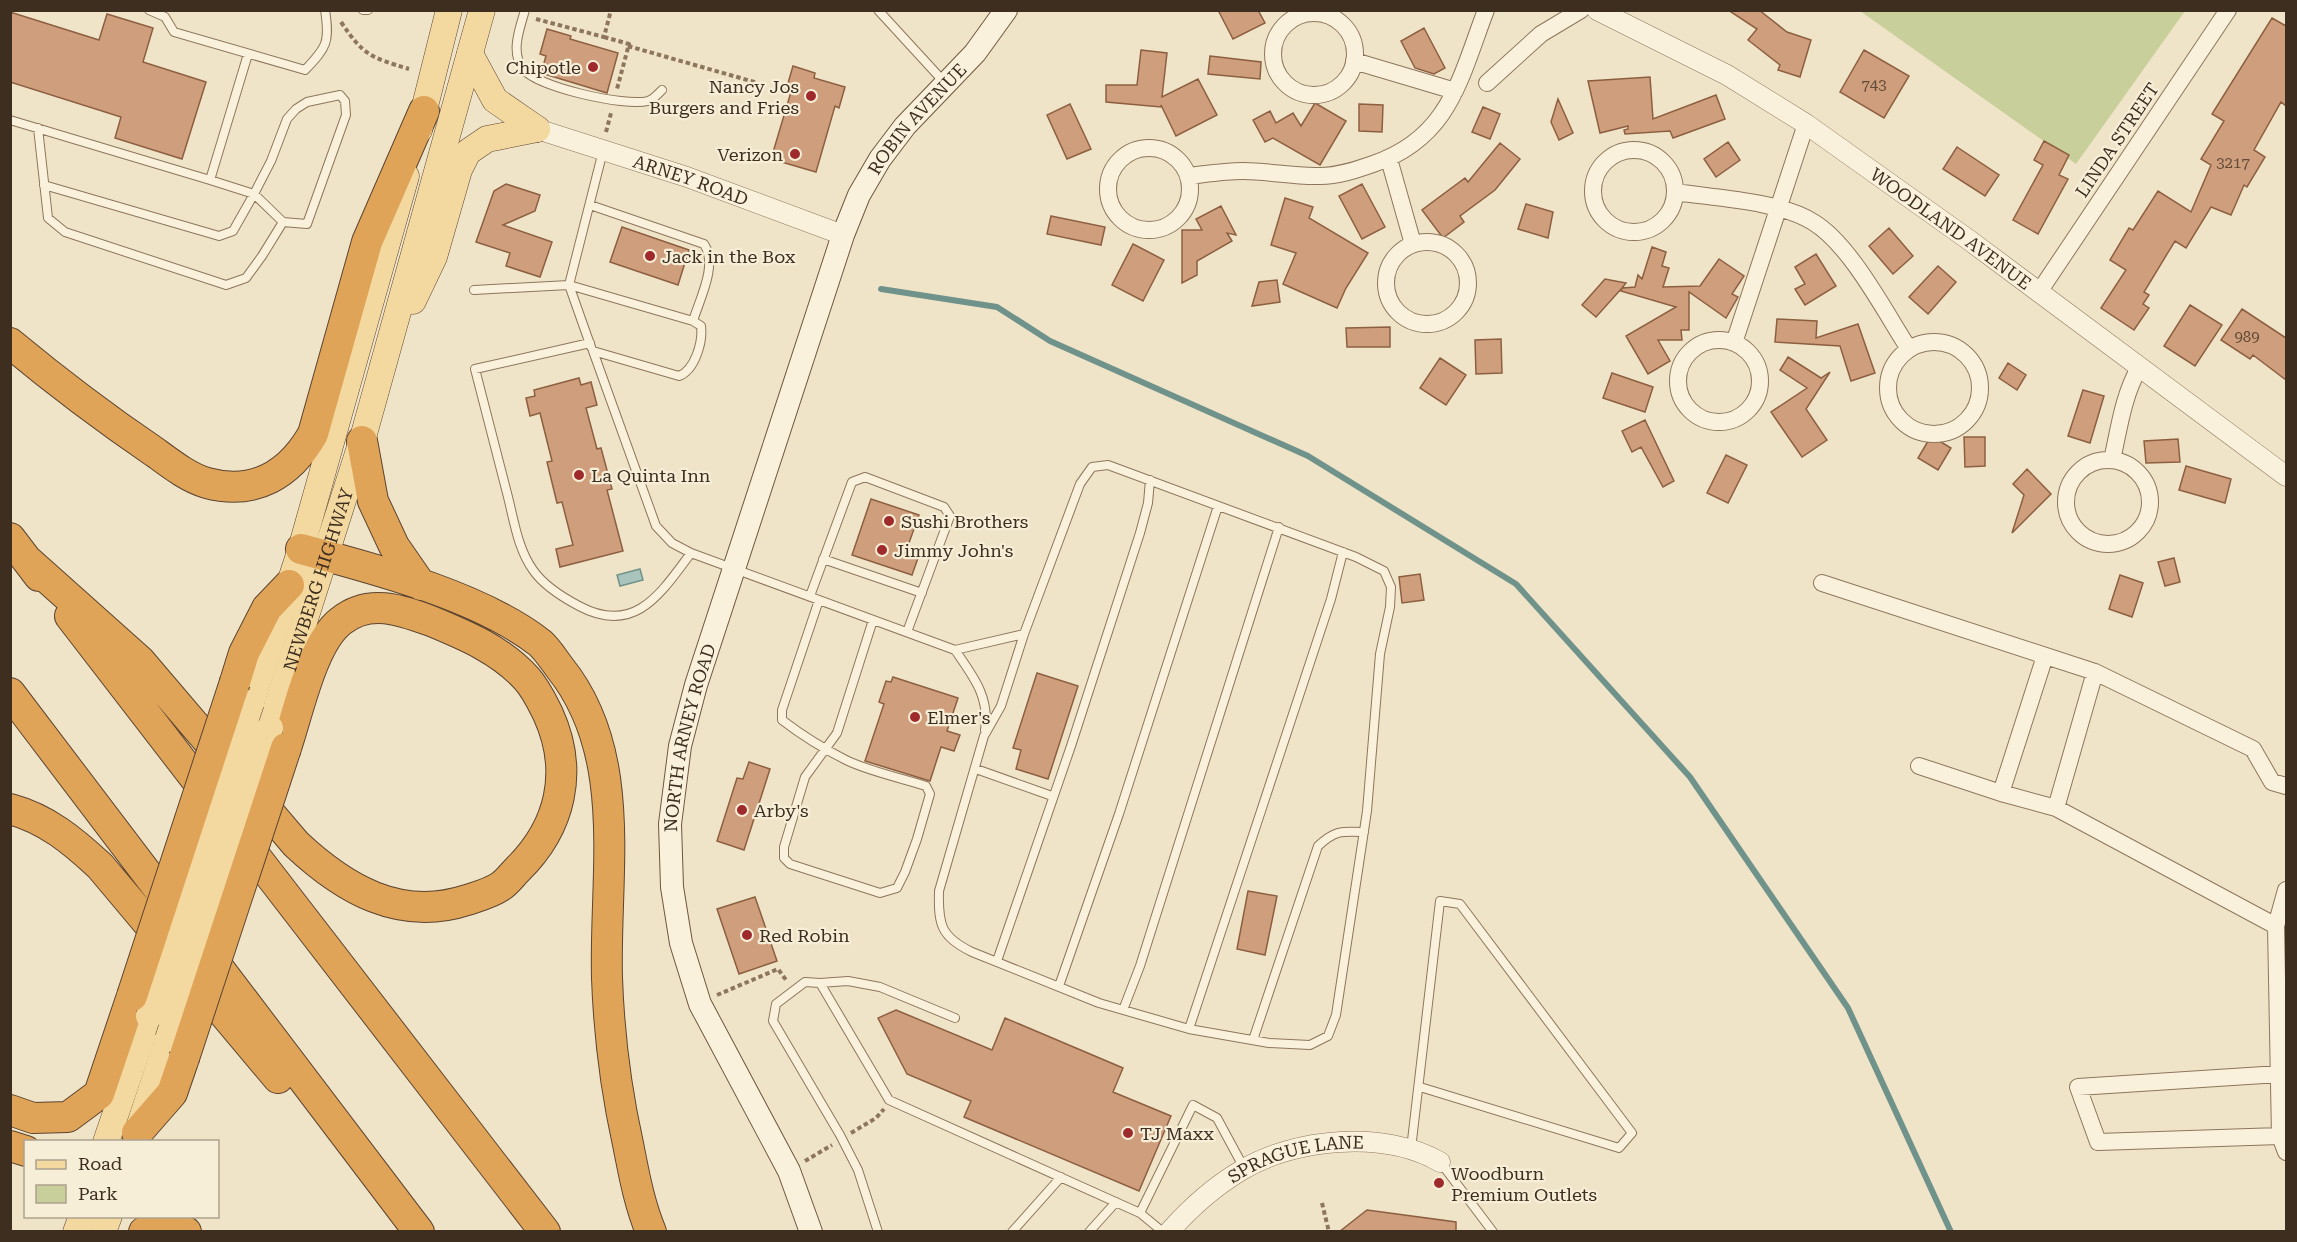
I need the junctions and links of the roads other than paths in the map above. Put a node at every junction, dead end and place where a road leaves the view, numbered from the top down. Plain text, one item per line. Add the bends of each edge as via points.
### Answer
1 (149, 10) edge
2 (326, 10) edge
3 (363, 10) edge
4 (368, 10) edge
5 (449, 10) edge
6 (482, 10) edge
7 (878, 10) edge
8 (1006, 10) edge
9 (1486, 10) edge
10 (1581, 10) edge
11 (1598, 10) edge
12 (2228, 10) edge
13 (524, 13) edge
14 (248, 54) junction
15 (470, 54) junction
16 (1354, 61) junction
17 (1487, 83) dead end
18 (945, 84) junction
19 (662, 90) dead end
20 (1455, 91) junction
21 (424, 111) junction
22 (10, 120) edge
23 (1806, 124) junction
24 (38, 128) junction
25 (537, 129) junction
26 (604, 151) junction
27 (1389, 159) junction
28 (1188, 176) junction
29 (210, 180) junction
30 (44, 185) junction
31 (1675, 192) junction
32 (254, 194) junction
33 (590, 205) junction
34 (1779, 208) junction
35 (283, 222) junction
36 (843, 235) junction
37 (1413, 244) junction
38 (569, 285) junction
39 (474, 290) dead end
40 (2039, 292) junction
41 (693, 321) junction
42 (10, 343) edge
43 (1734, 343) junction
44 (591, 347) junction
45 (1909, 349) junction
46 (382, 368) junction
47 (2139, 368) junction
48 (362, 441) junction
49 (2112, 460) junction
50 (2286, 476) edge
51 (1150, 480) junction
52 (1218, 506) junction
53 (1279, 527) junction
54 (10, 538) edge
55 (314, 552) junction
56 (1343, 552) junction
57 (691, 553) junction
58 (824, 560) junction
59 (28, 561) junction
60 (734, 568) junction
61 (1822, 583) dead end
62 (290, 585) joint
63 (421, 585) junction
64 (922, 593) junction
65 (815, 598) junction
66 (873, 620) junction
67 (908, 632) junction
68 (1024, 634) junction
69 (955, 650) junction
70 (2045, 656) junction
71 (2095, 672) junction
72 (10, 693) edge
73 (984, 736) junction
74 (278, 738) junction
75 (826, 747) junction
76 (1919, 766) dead end
77 (976, 769) junction
78 (2286, 786) edge
79 (2001, 793) junction
80 (1052, 796) junction
81 (2056, 808) junction
82 (10, 809) edge
83 (1364, 832) junction
84 (2286, 890) edge
85 (2276, 926) junction
86 (997, 961) junction
87 (820, 983) junction
88 (1059, 986) junction
89 (140, 1006) junction
90 (1123, 1010) junction
91 (955, 1018) dead end
92 (1189, 1029) junction
93 (1253, 1040) junction
94 (2283, 1074) edge
95 (1420, 1087) junction
96 (10, 1110) edge
97 (2283, 1135) edge
98 (136, 1137) edge
99 (106, 1140) edge
100 (1411, 1150) junction
101 (2286, 1152) edge
102 (365, 1162) junction
103 (1440, 1162) joint
104 (1244, 1168) junction
105 (1061, 1177) junction
106 (1116, 1202) junction
107 (1140, 1213) junction
108 (144, 1232) edge
109 (186, 1232) edge
110 (419, 1232) edge
111 (545, 1232) edge
112 (651, 1232) edge
113 (812, 1232) edge
114 (878, 1232) edge
115 (1012, 1232) edge
116 (1089, 1232) edge
117 (1163, 1232) edge
118 (1169, 1232) edge
119 (1493, 1232) edge

1 - 14 lane via 165,17 174,32
2 - 14 lane via 328,31 324,50 305,70
3 - 4 lane
5 - 21 main road, NEWBERG HIGHWAY
6 - 15 main road, NEWBERG HIGHWAY
7 - 18 lane
8 - 18 main road, ROBIN AVENUE via 975,53
9 - 20 street
10 - 17 street via 1541,34
11 - 23 street, WOODLAND AVENUE via 1727,75
12 - 40 street, LINDA STREET
13 - 19 lane via 517,40 518,57 524,70 537,80 625,103 649,101
14 - 29 lane
15 - 25 main road via 495,100
15 - 46 main road, NEWBERG HIGHWAY
16 - 16 street via 1352,39 1346,28 1328,15 1314,12 1288,21 1274,44 1276,71 1299,93 1328,92 1341,85
16 - 20 street
18 - 36 main road, ROBIN AVENUE via 880,159 859,195
20 - 27 street via 1433,128
21 - 42 highway via 367,242 313,434 303,451 276,476 242,486 206,483 130,436
21 - 55 main road, NEWBERG HIGHWAY
22 - 24 lane
23 - 34 street
23 - 40 street, WOODLAND AVENUE
24 - 29 lane
24 - 30 lane
25 - 26 street, ARNEY ROAD
25 - 46 main road via 488,139 468,152 459,170 434,257
26 - 33 lane
26 - 36 street, ARNEY ROAD
27 - 28 street via 1321,176 1241,171
27 - 37 street
28 - 28 street via 1181,162 1164,150 1135,150 1123,156 1109,178 1112,206 1121,219 1134,227 1163,227 1176,220 1186,207
29 - 32 lane
30 - 32 lane via 219,236 233,231
30 - 35 lane via 48,218 66,232 226,285 246,278
31 - 31 street via 1666,164 1648,152 1634,149 1616,154 1601,166 1593,194 1606,221 1631,232 1661,222 1671,209
31 - 34 street
32 - 35 lane
32 - 35 lane via 287,119 307,102 340,95 345,101 346,115 307,224
33 - 38 lane
33 - 41 lane via 704,244 710,252 710,266
34 - 43 street
34 - 45 street via 1813,222 1831,237 1853,262
36 - 60 main road, NORTH ARNEY ROAD
37 - 37 street via 1394,258 1387,273 1389,300 1412,322 1441,322 1464,301 1468,284 1465,268 1459,257 1441,244
38 - 39 lane
38 - 41 lane
38 - 44 lane
40 - 47 street, WOODLAND AVENUE
41 - 44 lane via 701,326 702,335 691,367 679,376
43 - 43 street via 1719,340 1701,345 1686,357 1679,372 1682,399 1691,412 1705,420 1733,420 1756,400 1758,366
44 - 57 lane via 656,526 672,543
44 - 57 lane via 475,369 519,541 533,570 558,594 594,614 619,616 643,609
45 - 45 street via 1896,361 1887,385 1893,411 1909,428 1929,435 1952,431 1973,412 1980,387 1975,367 1965,354 1938,342
46 - 48 main road, NEWBERG HIGHWAY
47 - 49 street via 2128,390
47 - 50 street, WOODLAND AVENUE
48 - 55 main road, NEWBERG HIGHWAY
48 - 63 highway via 373,501 394,546
49 - 49 street via 2082,469 2071,481 2066,503 2074,528 2090,541 2103,545 2117,544 2137,533 2148,517 2151,499 2146,484 2133,468
51 - 52 lane
51 - 68 lane via 1108,465 1092,466 1080,484
51 - 80 lane via 1140,532
52 - 53 lane
52 - 88 lane
53 - 56 lane
53 - 90 lane
54 - 59 highway
55 - 62 main road, NEWBERG HIGHWAY
55 - 63 highway
55 - 74 main road, NEWBERG HIGHWAY
56 - 83 lane via 1384,571 1391,587 1380,654
56 - 92 lane via 1331,599
57 - 60 lane
58 - 64 lane
58 - 64 lane via 852,482 865,477 944,507 950,516
58 - 65 lane
59 - 74 highway via 140,661 297,844 323,869 369,896 426,907 455,904 501,886 532,856 545,837 561,791 556,733 542,700 527,679 485,646 400,609 357,612 332,629 320,646
59 - 111 highway
60 - 65 lane
60 - 113 main road, NORTH ARNEY ROAD via 680,746 670,824 672,887 681,943 700,1004 789,1170
61 - 70 street
62 - 89 highway, bridge via 267,608 244,653 243,692
63 - 112 highway via 489,611 541,644 572,682 591,722 607,786 607,980 616,1087 640,1205
64 - 67 lane
65 - 66 lane
65 - 75 lane via 782,720
66 - 67 lane
66 - 75 lane via 837,733
67 - 69 lane
68 - 69 lane
68 - 73 lane via 1001,706
69 - 73 lane via 986,702
70 - 71 street
70 - 79 street
71 - 78 street via 2253,749 2272,782
71 - 81 street
72 - 102 highway
73 - 77 lane
74 - 98 highway, bridge via 176,1048 172,1093
75 - 75 lane via 804,777 784,858 790,864 880,893 897,888 928,802 926,786 846,760
76 - 79 street
77 - 80 lane
77 - 86 lane via 946,865 938,907 944,933 954,943
79 - 81 street
80 - 86 lane
81 - 85 street
82 - 102 highway via 49,824 100,866 288,1089
83 - 93 lane via 1342,831 1318,846
83 - 93 lane via 1336,1015 1328,1036 1310,1045
84 - 85 street
85 - 94 street
86 - 88 lane
87 - 91 lane via 848,981 880,987
87 - 105 lane via 889,1100
87 - 114 lane via 805,982 776,1004 773,1021 858,1170
88 - 90 lane
89 - 96 highway via 99,1094 68,1117 33,1118
89 - 99 main road
90 - 92 lane
92 - 93 lane
94 - 97 street
94 - 97 street via 2078,1087 2098,1142
95 - 95 lane via 1440,901 1460,904 1632,1133 1619,1148
95 - 100 lane
97 - 101 street
100 - 103 street, SPRAGUE LANE
100 - 104 street, SPRAGUE LANE via 1381,1143 1339,1142 1269,1156
102 - 110 highway
103 - 119 lane
104 - 107 lane via 1217,1118 1193,1105
104 - 118 street, SPRAGUE LANE via 1221,1183
105 - 106 lane
105 - 115 lane
106 - 107 lane
106 - 116 lane
107 - 117 lane
108 - 109 highway via 155,1226 173,1225

